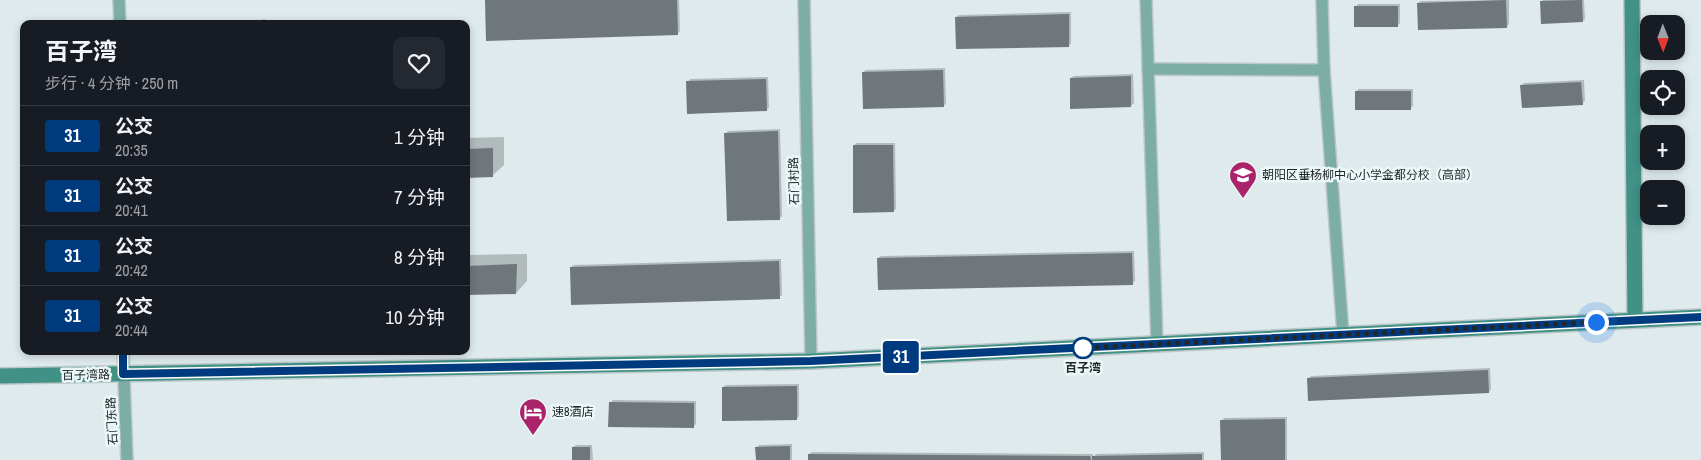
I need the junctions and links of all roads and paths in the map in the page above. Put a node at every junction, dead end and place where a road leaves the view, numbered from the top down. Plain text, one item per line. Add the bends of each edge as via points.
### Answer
1 (119, 0) edge
2 (804, 0) edge
3 (1146, 0) edge
4 (1322, 0) edge
5 (1632, 0) edge
6 (120, 20) edge
7 (1148, 69) junction
8 (1324, 70) junction
9 (1701, 317) edge
10 (1634, 320) junction
11 (1343, 335) junction
12 (1157, 344) junction
13 (123, 355) edge
14 (811, 361) junction
15 (123, 374) junction
16 (0, 376) edge
17 (127, 460) edge

1 - 6 street
2 - 14 street, 石门村路
3 - 7 street
4 - 8 street
5 - 10 street
7 - 8 street
7 - 12 street
8 - 11 street
9 - 10 street, 百子湾路
10 - 11 street, 百子湾路
11 - 12 street, 百子湾路
12 - 14 street, 百子湾路
13 - 15 street, 石门东路
14 - 15 street, 百子湾路
15 - 16 street, 百子湾路
15 - 17 street, 石门东路

